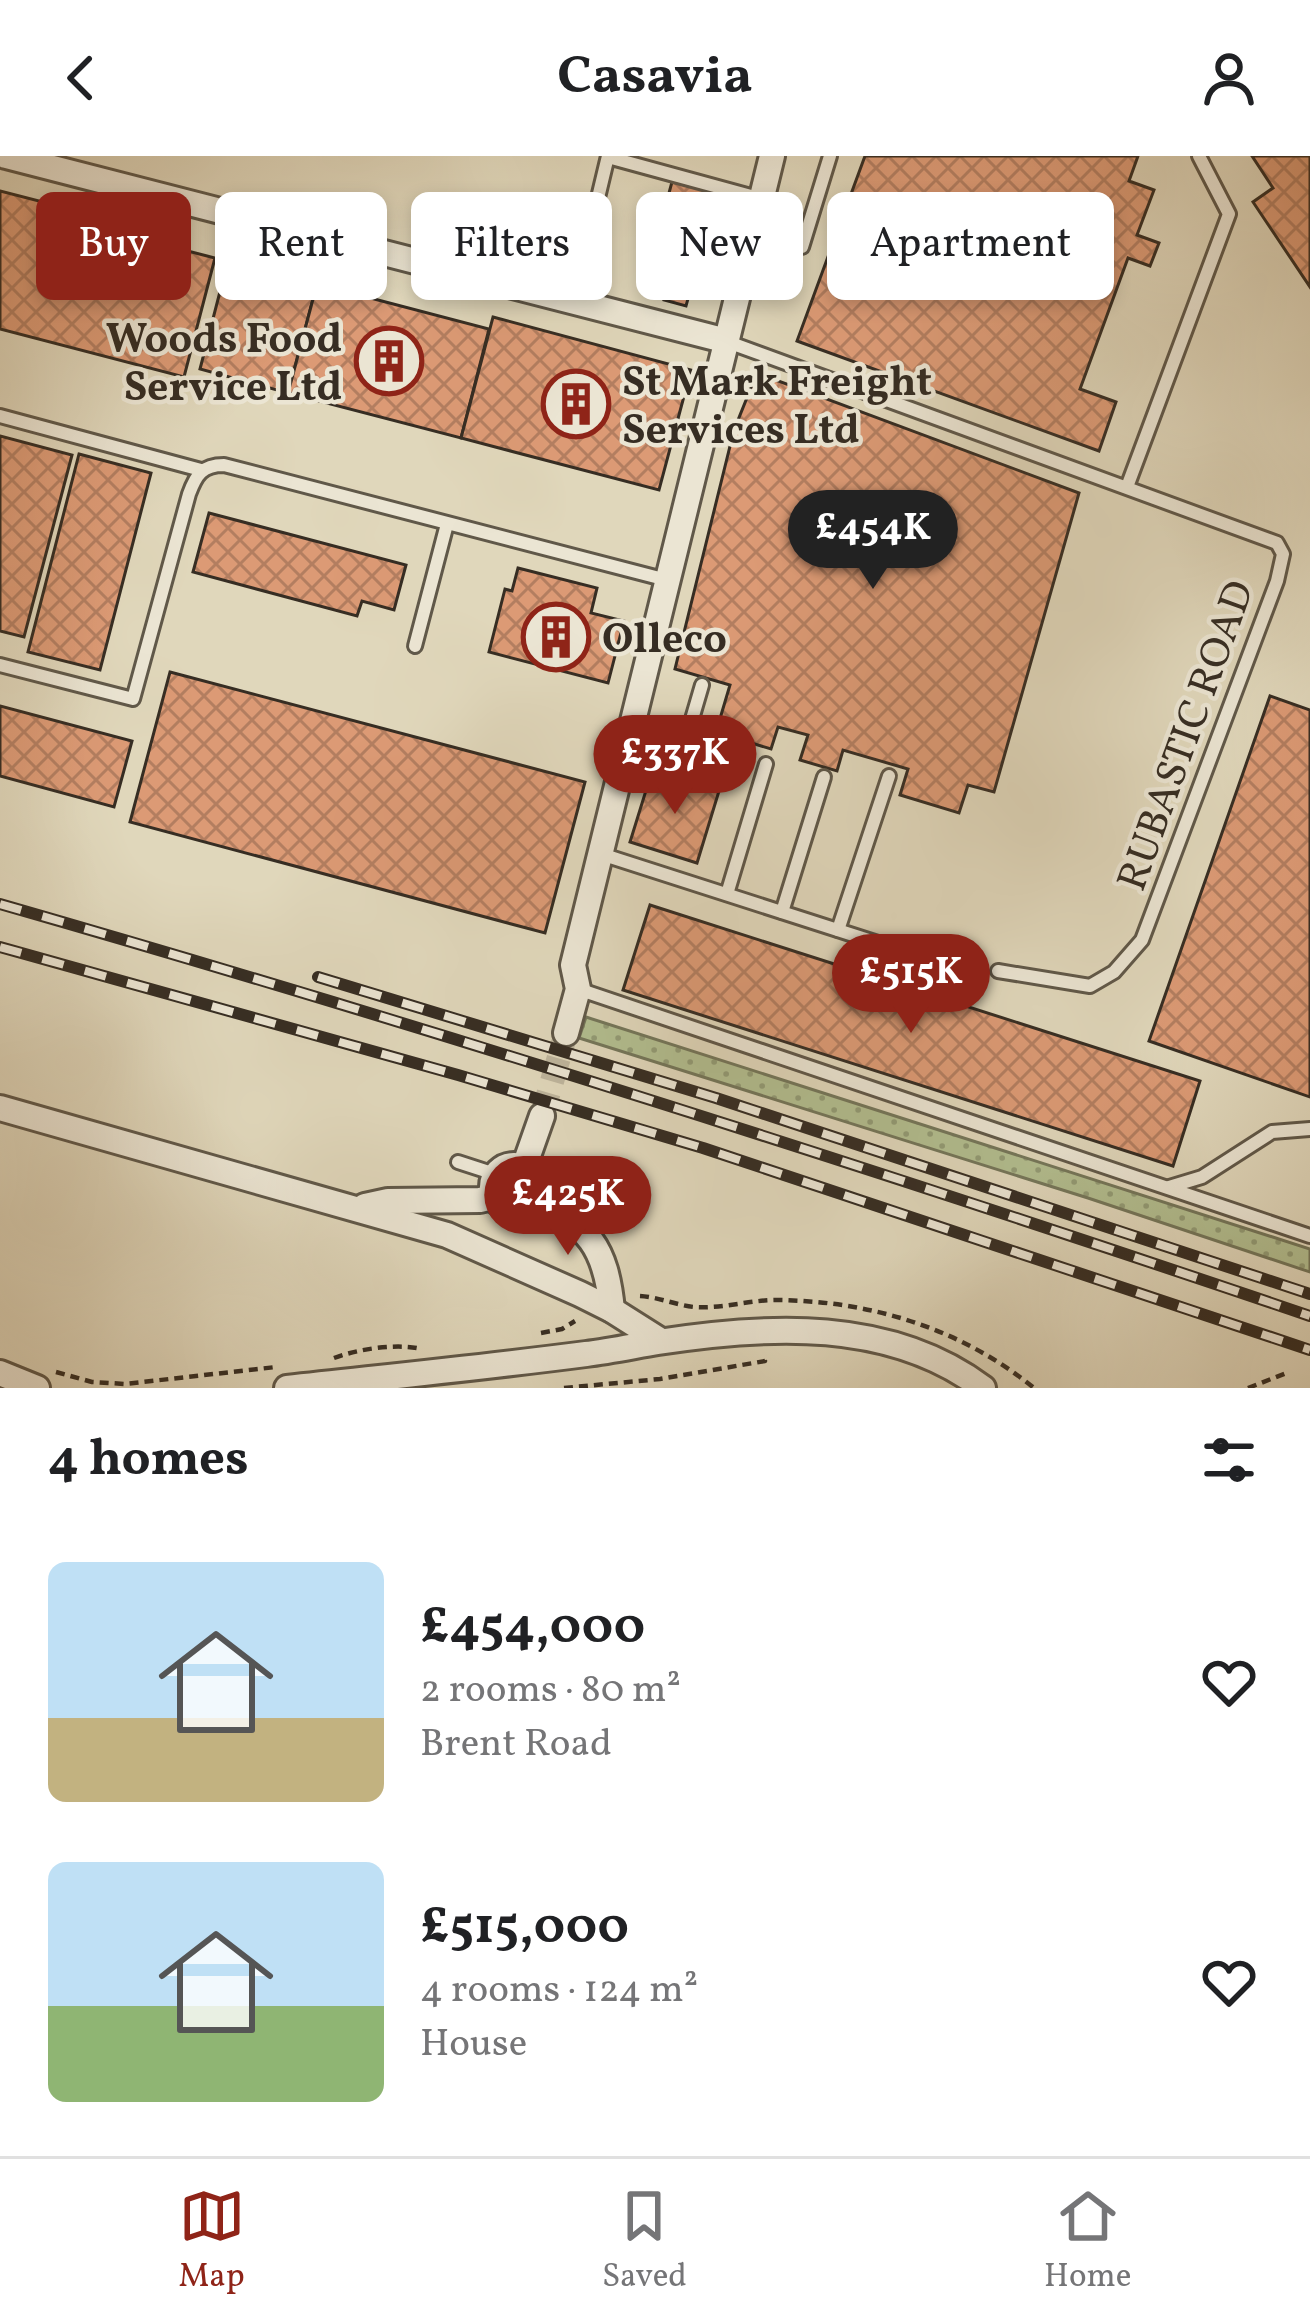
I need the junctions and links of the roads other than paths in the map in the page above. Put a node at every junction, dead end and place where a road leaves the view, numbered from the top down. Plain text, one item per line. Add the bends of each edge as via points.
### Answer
1 (5, 156) edge
2 (608, 156) edge
3 (772, 156) edge
4 (830, 156) edge
5 (1198, 156) edge
6 (599, 192) edge
7 (737, 192) edge
8 (764, 192) edge
9 (803, 244) edge
10 (737, 300) edge
11 (727, 341) junction
12 (0, 416) edge
13 (201, 470) junction
14 (1127, 487) junction
15 (448, 524) junction
16 (668, 580) junction
17 (415, 646) dead end
18 (0, 665) edge
19 (702, 686) dead end
20 (625, 755) junction
21 (766, 764) dead end
22 (889, 776) dead end
23 (824, 777) dead end
24 (600, 854) junction
25 (727, 894) junction
26 (782, 912) junction
27 (838, 930) junction
28 (959, 970) dead end
29 (998, 971) dead end
30 (578, 989) junction
31 (566, 1033) tunnel mouth
32 (0, 1108) edge
33 (542, 1116) tunnel mouth
34 (1310, 1129) edge
35 (458, 1162) dead end
36 (524, 1167) junction
37 (494, 1185) junction
38 (1168, 1188) junction
39 (532, 1200) junction
40 (355, 1208) junction
41 (1310, 1236) edge
42 (612, 1310) junction
43 (661, 1341) junction
44 (0, 1372) edge
45 (46, 1380) edge
46 (286, 1388) edge
47 (983, 1388) edge

1 - 11 street
2 - 6 lane
2 - 7 lane
3 - 8 street
4 - 9 lane
5 - 14 lane via 1229,214
10 - 11 street
11 - 14 lane, RUBASTIC ROAD
11 - 16 street
12 - 13 lane
13 - 15 lane via 224,466
13 - 18 lane via 133,699
14 - 29 lane, RUBASTIC ROAD via 1277,544 1277,581 1142,940 1090,986
15 - 16 lane
15 - 17 lane
16 - 20 street
19 - 20 lane via 678,766
20 - 24 street
21 - 25 lane
22 - 27 lane
23 - 26 lane
24 - 25 lane
24 - 30 street via 572,965
25 - 26 lane
26 - 27 lane
27 - 28 lane
30 - 31 street
30 - 38 lane
32 - 40 street
33 - 36 street
34 - 38 lane via 1272,1132 1202,1177
35 - 37 lane
36 - 37 street via 512,1165
36 - 39 street via 536,1186
37 - 39 street via 504,1208
37 - 40 street via 458,1201
38 - 41 lane
39 - 42 street via 577,1223 593,1241
40 - 42 street via 447,1235
42 - 43 street
43 - 46 street
43 - 47 street via 836,1333 916,1351
44 - 45 street

